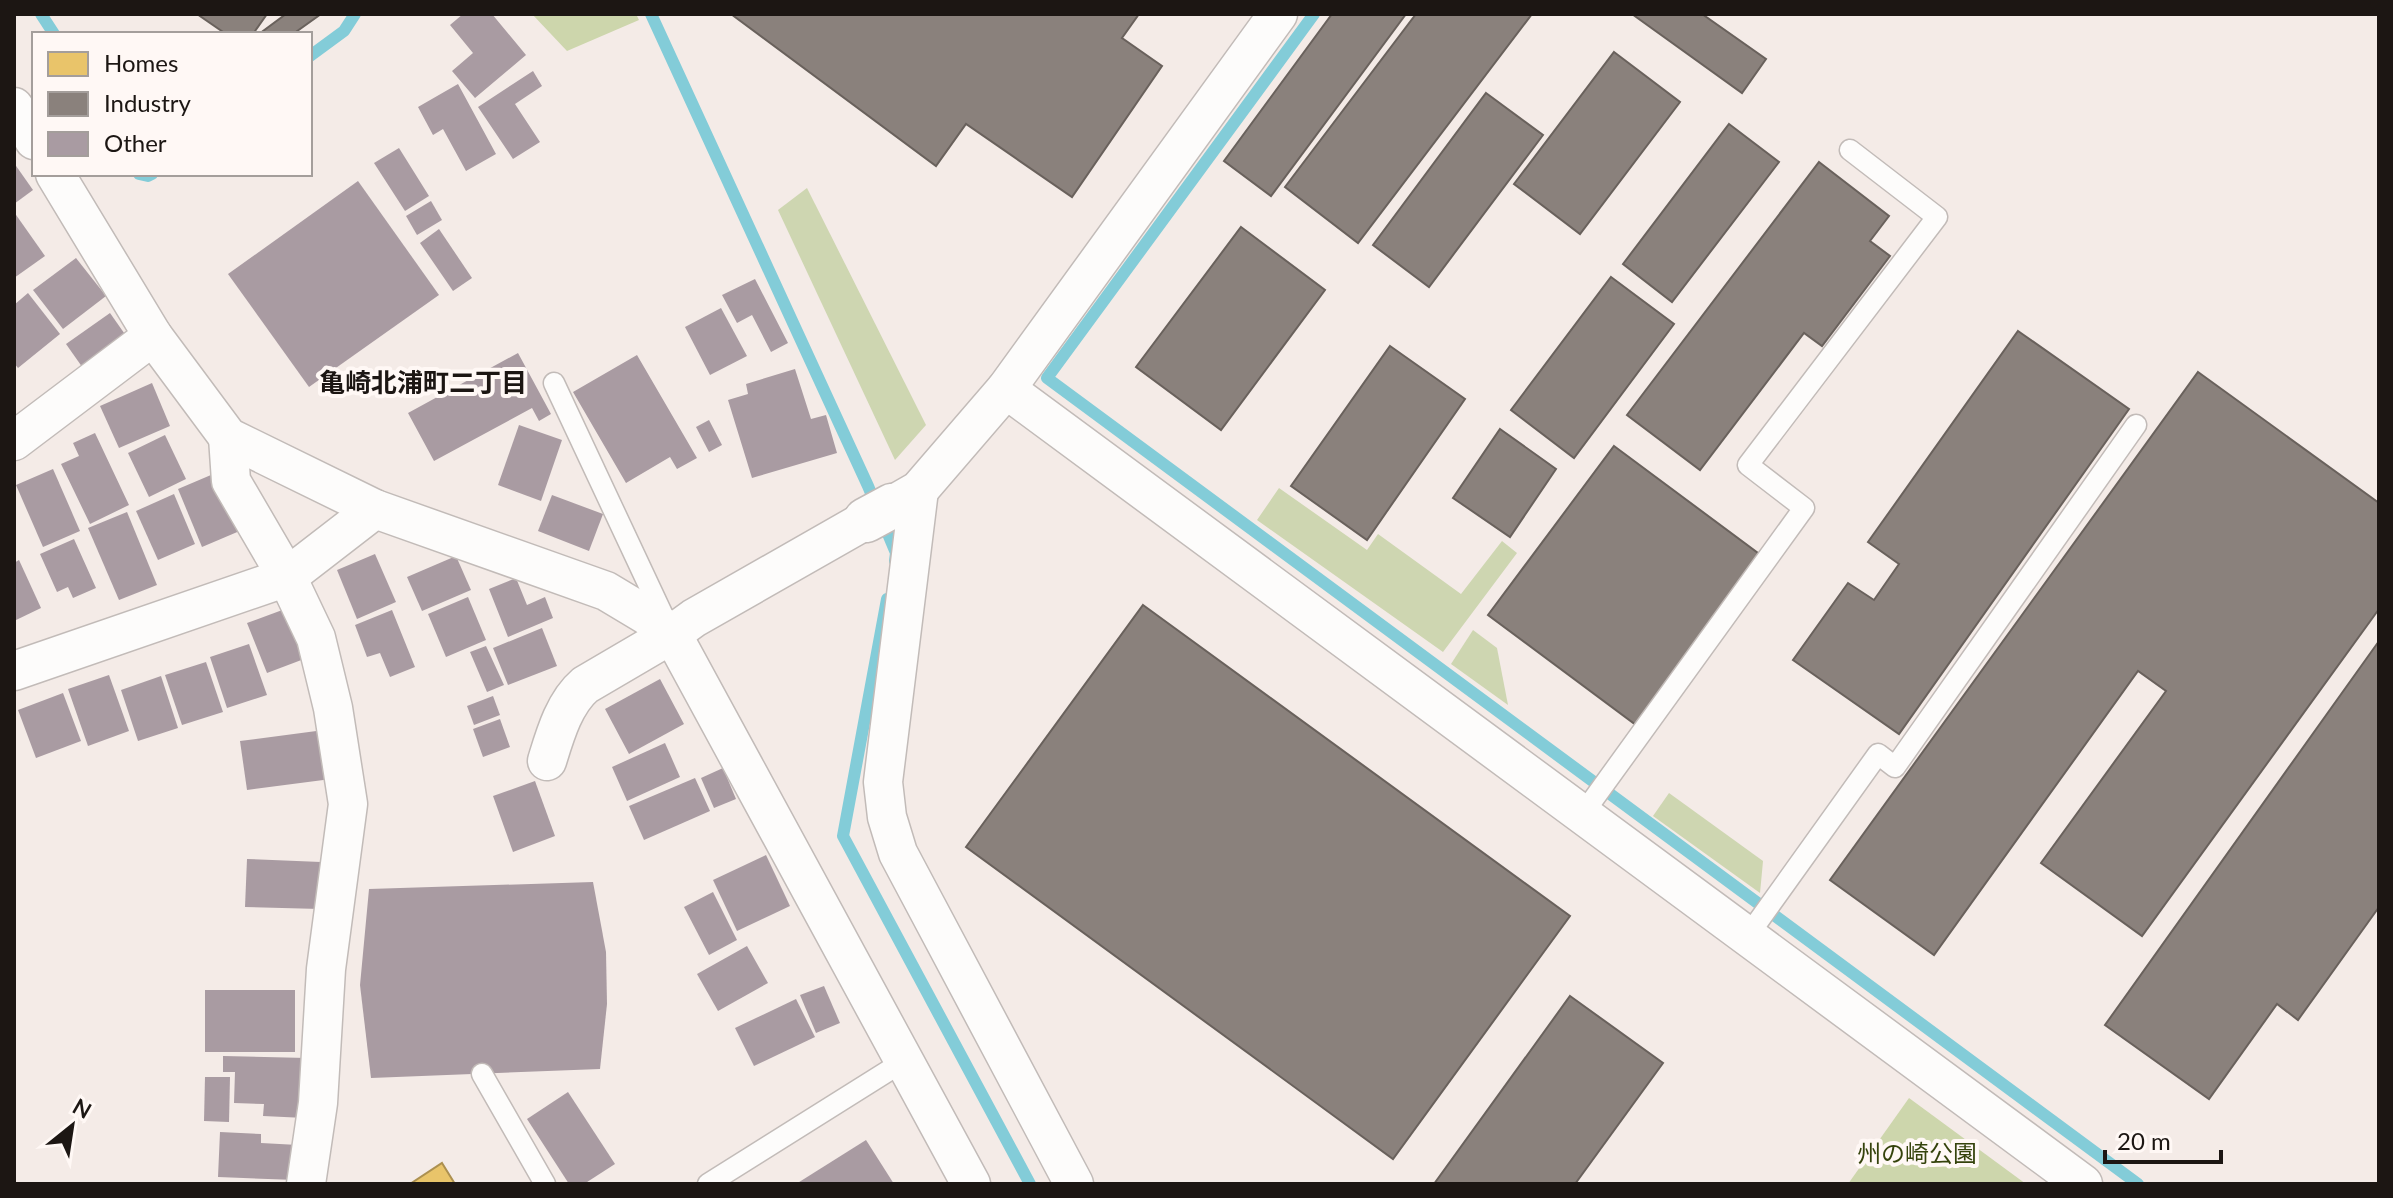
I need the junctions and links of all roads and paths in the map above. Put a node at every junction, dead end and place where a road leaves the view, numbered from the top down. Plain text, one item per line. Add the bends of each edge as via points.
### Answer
1 (1278, 14) edge
2 (14, 107) edge
3 (32, 137) edge
4 (1850, 150) dead end
5 (56, 176) edge
6 (153, 336) junction
7 (554, 383) dead end
8 (1006, 389) junction
9 (2136, 425) dead end
10 (228, 437) junction
11 (14, 441) edge
12 (893, 505) junction
13 (375, 509) junction
14 (287, 577) junction
15 (672, 634) junction
16 (14, 671) edge
17 (547, 761) dead end
18 (1582, 815) junction
19 (1747, 937) junction
20 (904, 1061) junction
21 (482, 1074) dead end
22 (306, 1184) edge
23 (545, 1184) edge
24 (708, 1184) edge
25 (971, 1184) edge
26 (1074, 1184) edge
27 (2083, 1184) edge

1 - 8 street
2 - 3 street
4 - 18 lane via 1937,217 1748,465 1804,508
5 - 6 street
6 - 10 street
6 - 11 street
7 - 15 lane
8 - 12 street
8 - 18 street
9 - 19 lane via 1895,767 1878,754
10 - 13 street
10 - 14 street via 231,481
12 - 15 street
12 - 26 street via 883,782 887,817 898,853
13 - 14 street
13 - 15 street via 606,591
14 - 16 street
14 - 22 street via 316,638 348,804
15 - 17 street via 574,694
15 - 20 street
18 - 19 street
19 - 27 street
20 - 24 lane
20 - 25 street
21 - 23 lane

